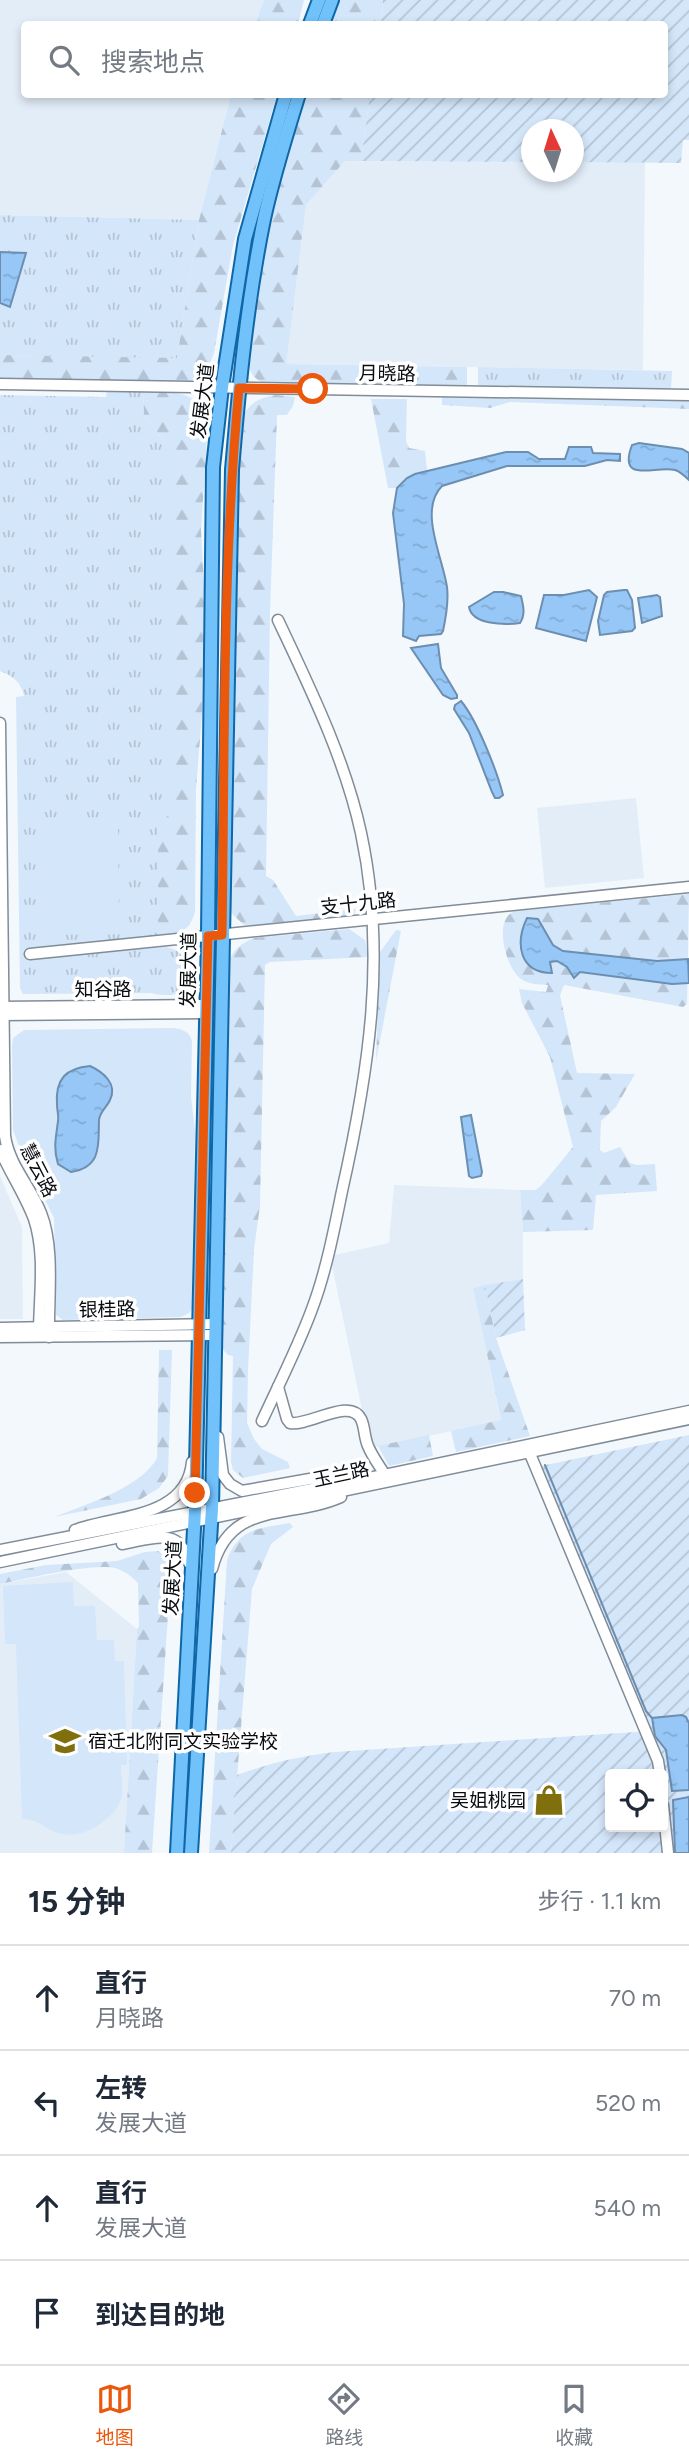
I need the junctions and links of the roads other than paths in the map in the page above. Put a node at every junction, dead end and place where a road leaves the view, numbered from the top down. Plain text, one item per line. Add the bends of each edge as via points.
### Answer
1 (319, 0) edge
2 (332, 0) edge
3 (311, 21) edge
4 (324, 21) edge
5 (285, 98) edge
6 (298, 98) edge
7 (0, 383) edge
8 (222, 387) junction
9 (239, 388) junction
10 (689, 395) edge
11 (278, 620) dead end
12 (0, 723) edge
13 (689, 887) edge
14 (372, 920) junction
15 (222, 935) junction
16 (208, 936) junction
17 (30, 954) dead end
18 (206, 1009) junction
19 (2, 1011) edge
20 (0, 1150) edge
21 (0, 1328) edge
22 (215, 1329) junction
23 (199, 1330) junction
24 (44, 1332) junction
25 (0, 1337) edge
26 (214, 1381) junction
27 (198, 1382) junction
28 (278, 1386) junction
29 (689, 1411) edge
30 (689, 1419) edge
31 (262, 1421) dead end
32 (528, 1449) junction
33 (384, 1475) junction
34 (360, 1484) junction
35 (212, 1514) junction
36 (195, 1517) junction
37 (46, 1541) junction
38 (0, 1550) edge
39 (48, 1553) junction
40 (0, 1562) edge
41 (190, 1597) junction
42 (206, 1601) junction
43 (659, 1769) edge
44 (666, 1832) edge
45 (177, 1853) edge
46 (191, 1853) edge
47 (668, 1853) edge

1 - 3 main road
2 - 4 main road
5 - 8 main road, 发展大道 via 245,239
6 - 9 main road, 发展大道 via 265,217
7 - 8 street, 月晓路
8 - 9 street, 月晓路
8 - 16 main road, 发展大道 via 213,480
9 - 10 street, 月晓路
9 - 15 main road, 发展大道 via 228,563
11 - 14 street via 355,810
12 - 19 street, 慧云路
13 - 14 street, 支十九路
14 - 15 street, 支十九路
14 - 28 street via 373,1014 356,1129 313,1306
15 - 16 street, 支十九路
15 - 22 main road, 发展大道
16 - 17 street, 支十九路
16 - 18 main road, 发展大道
18 - 19 street, 知谷路
18 - 23 main road, 发展大道
19 - 24 street, 慧云路 via 6,1143 41,1212 48,1242
20 - 24 street, 慧云路 via 37,1234
21 - 24 street, 银桂路
22 - 23 street, 银桂路
22 - 26 main road, 发展大道
23 - 24 street, 银桂路
23 - 27 main road, 发展大道
24 - 25 street, 银桂路
26 - 34 street via 220,1464 223,1475 237,1489 321,1477
26 - 35 main road, 发展大道
27 - 36 main road, 发展大道
27 - 37 street via 191,1469 177,1494 152,1511 89,1525
28 - 31 street
28 - 33 street via 290,1423 345,1409 355,1412
29 - 32 street, 玉兰路
30 - 32 street, 玉兰路
32 - 33 street, 玉兰路
32 - 34 street, 玉兰路
32 - 43 street
33 - 34 street, 玉兰路
34 - 35 street, 玉兰路
34 - 42 street via 327,1503 251,1518 234,1529 216,1553
35 - 36 street, 玉兰路
35 - 42 main road, 发展大道
36 - 37 street, 玉兰路
36 - 39 street, 玉兰路
36 - 41 main road, 发展大道
37 - 38 street, 玉兰路
39 - 40 street, 玉兰路
39 - 41 street via 160,1538 177,1540 189,1562
41 - 45 main road, 发展大道
42 - 46 main road, 发展大道
44 - 47 street

